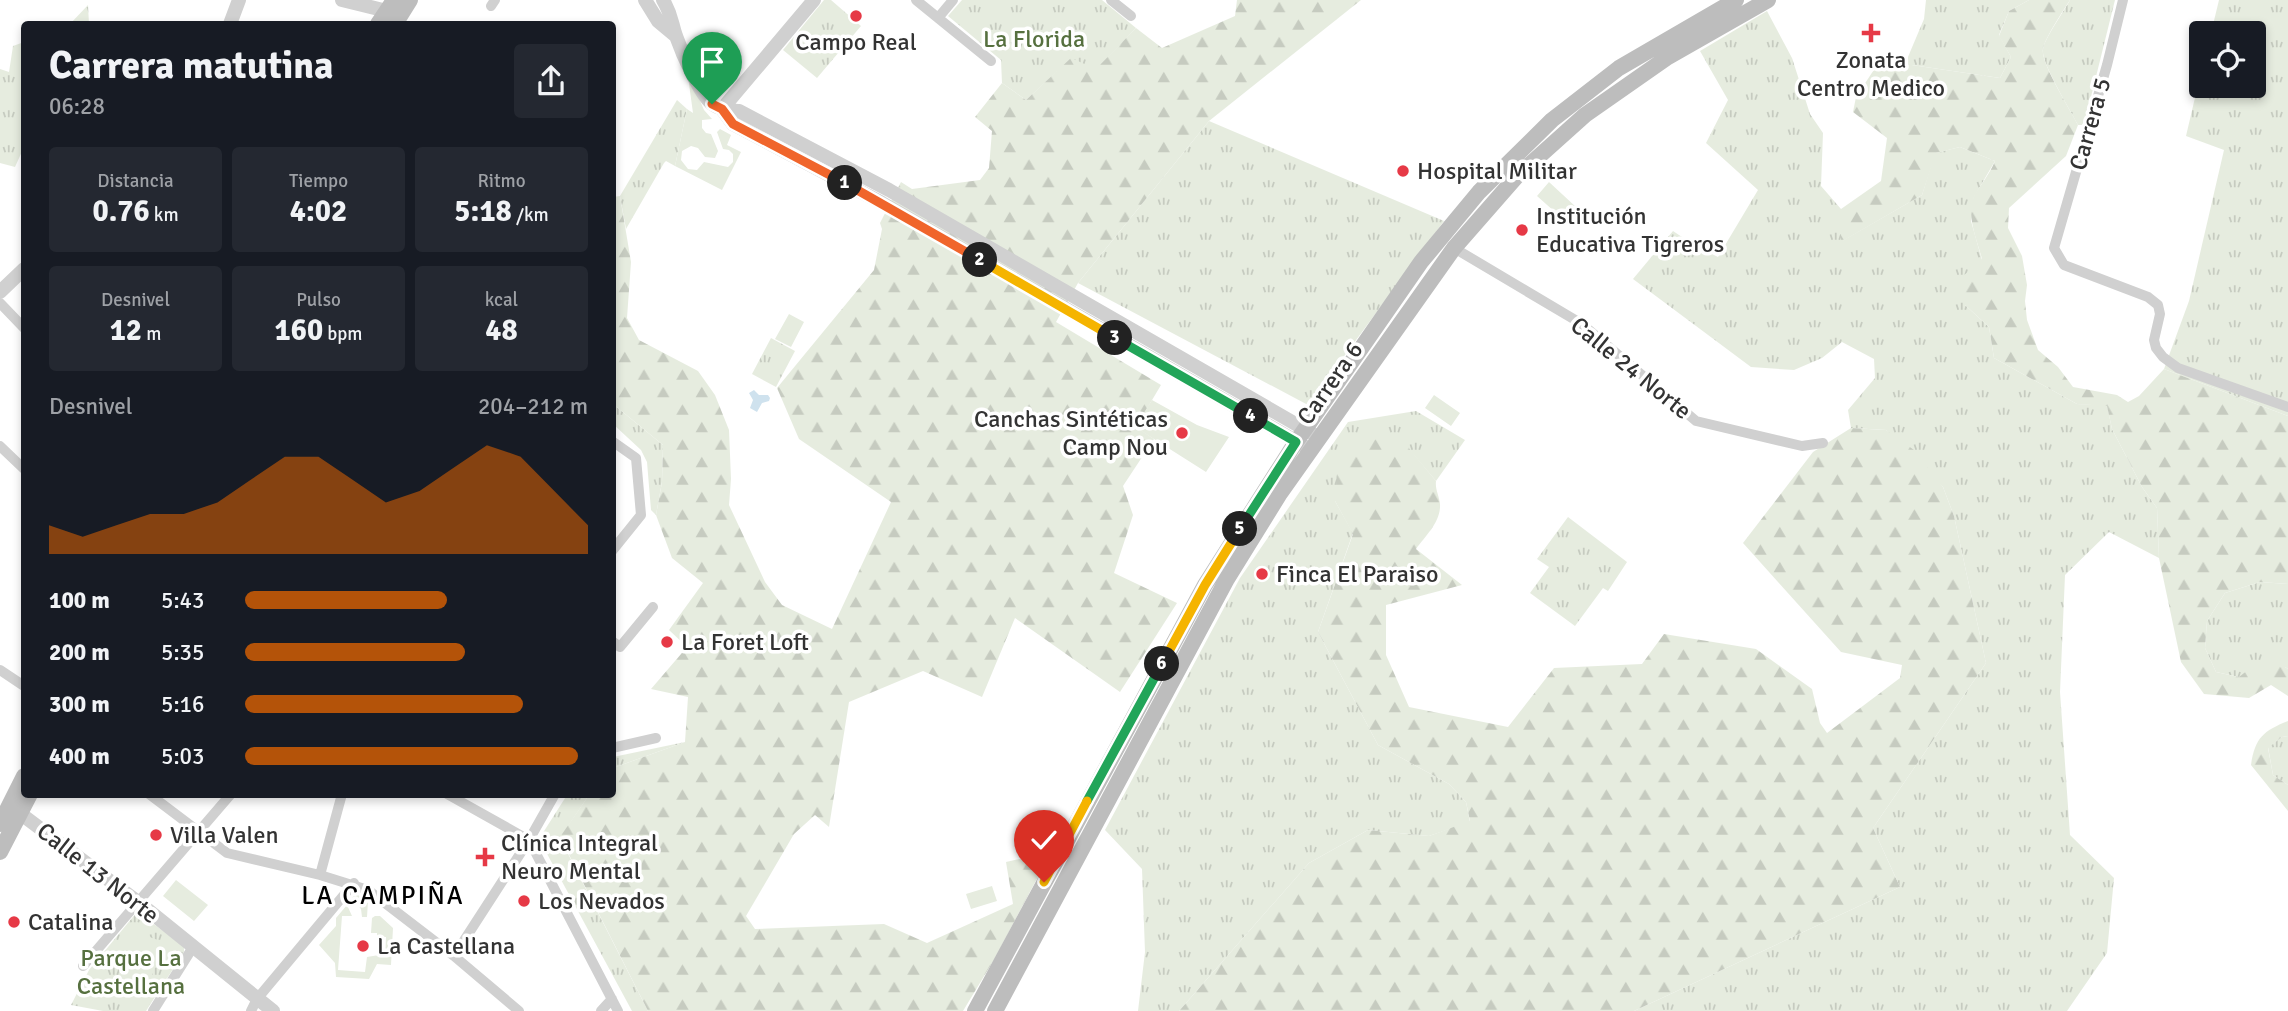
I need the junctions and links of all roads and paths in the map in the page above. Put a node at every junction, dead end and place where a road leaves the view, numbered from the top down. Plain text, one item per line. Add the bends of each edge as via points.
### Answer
1 (239, 0) edge
2 (342, 0) edge
3 (410, 0) edge
4 (645, 0) edge
5 (663, 0) edge
6 (814, 0) edge
7 (916, 0) edge
8 (953, 0) edge
9 (1111, 0) edge
10 (1736, 0) edge
11 (1768, 0) edge
12 (2123, 0) edge
13 (395, 12) edge
14 (1131, 16) dead end
15 (938, 18) junction
16 (231, 21) edge
17 (676, 36) junction
18 (991, 61) dead end
19 (722, 109) junction
20 (1523, 146) junction
21 (1535, 159) junction
22 (886, 196) junction
23 (1454, 248) junction
24 (21, 272) edge
25 (0, 292) edge
26 (0, 303) edge
27 (21, 325) edge
28 (2288, 407) edge
29 (1300, 435) junction
30 (1823, 443) dead end
31 (616, 444) edge
32 (1315, 444) junction
33 (0, 446) edge
34 (21, 467) edge
35 (616, 546) edge
36 (653, 607) dead end
37 (616, 644) edge
38 (0, 670) edge
39 (21, 684) edge
40 (656, 738) dead end
41 (616, 747) edge
42 (21, 782) edge
43 (28, 798) edge
44 (154, 798) edge
45 (228, 798) edge
46 (341, 798) edge
47 (454, 798) edge
48 (553, 798) edge
49 (21, 814) junction
50 (0, 824) edge
51 (200, 832) junction
52 (529, 840) junction
53 (0, 852) edge
54 (320, 874) junction
55 (354, 883) junction
56 (138, 902) junction
57 (193, 947) junction
58 (454, 956) junction
59 (83, 966) dead end
60 (612, 999) junction
61 (254, 1005) edge
62 (153, 1011) edge
63 (273, 1011) edge
64 (519, 1011) edge
65 (601, 1011) edge
66 (618, 1011) edge
67 (975, 1011) edge
68 (995, 1011) edge

1 - 16 street
2 - 13 street
3 - 13 main road
4 - 17 street via 657,22
5 - 17 street via 672,14
6 - 19 street
7 - 15 street
8 - 15 street
9 - 14 street
10 - 20 main road via 1619,68
11 - 21 main road, Carrera 6 via 1625,86
12 - 28 street, Carrera 5 via 2054,248 2064,265 2158,305 2155,348 2178,368
15 - 18 street
17 - 19 street via 702,93
19 - 22 street via 738,111
20 - 21 street
20 - 29 main road via 1421,262
21 - 23 main road, Carrera 6
22 - 29 street via 1071,295
22 - 29 street via 1063,309
23 - 30 street, Calle 24 Norte via 1582,324 1696,421 1802,446
23 - 32 main road, Carrera 6
24 - 25 street
26 - 27 street
29 - 32 street
29 - 67 main road via 1205,585
31 - 35 street via 636,457 641,515
32 - 68 main road, Carrera 6 via 1227,579
33 - 34 street
36 - 37 street
38 - 39 street
40 - 41 street
42 - 50 main road
43 - 49 main road
44 - 51 street
45 - 51 street
46 - 54 street
47 - 52 street
48 - 52 street
49 - 53 main road
49 - 56 street, Calle 13 Norte
51 - 54 street via 227,853
51 - 56 street
52 - 58 street
52 - 60 street
54 - 55 street
55 - 58 street
55 - 61 street
56 - 57 street, Calle 13 Norte
56 - 59 street
57 - 61 street, Calle 13 Norte
57 - 62 street
58 - 64 street
60 - 65 street
60 - 66 street
61 - 63 street, Calle 13 Norte

